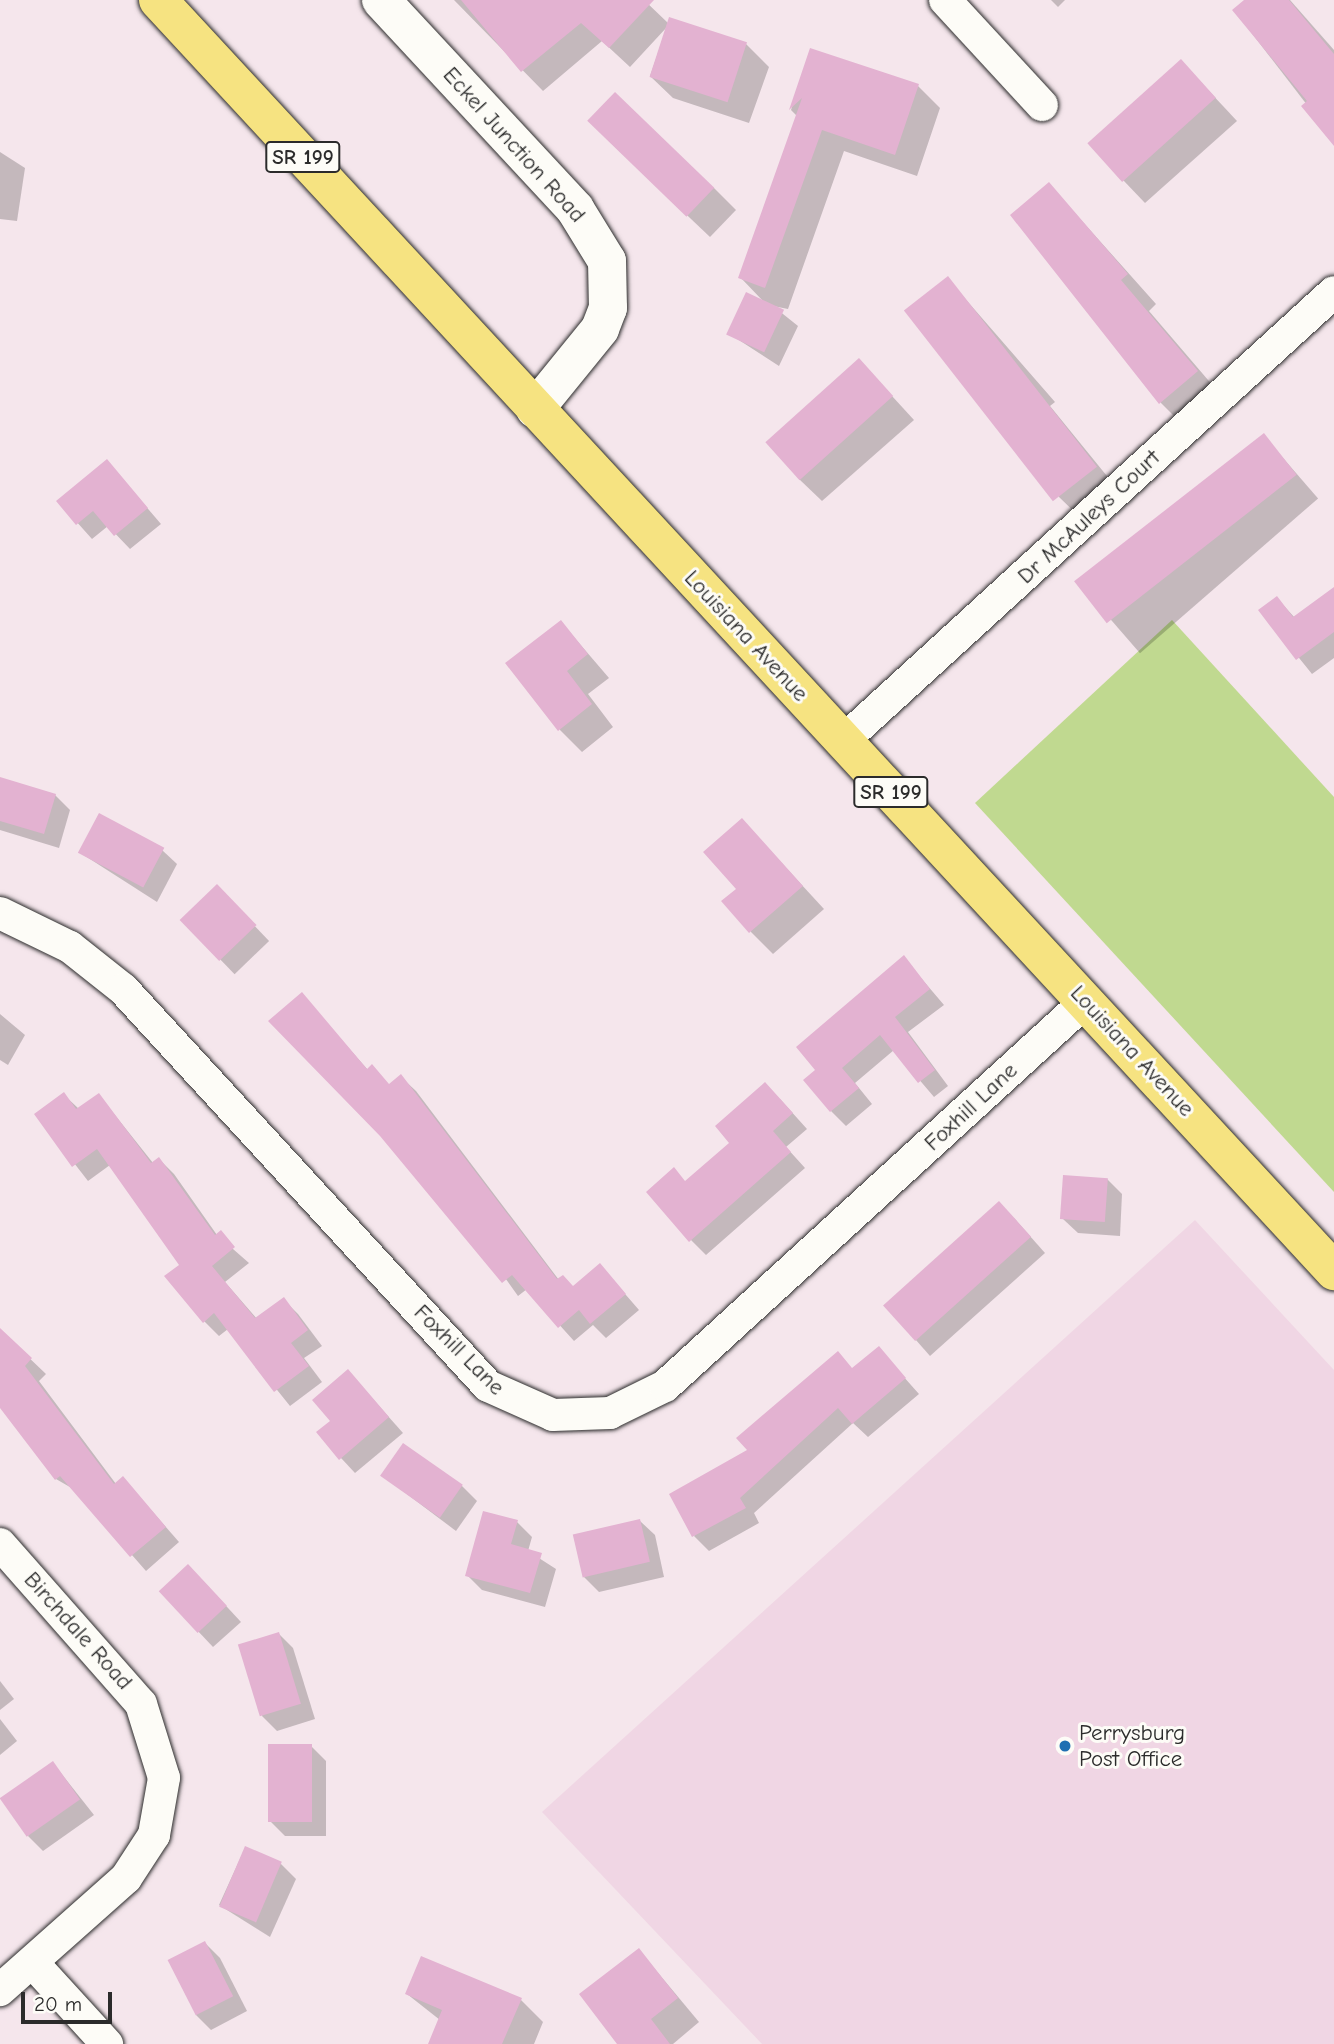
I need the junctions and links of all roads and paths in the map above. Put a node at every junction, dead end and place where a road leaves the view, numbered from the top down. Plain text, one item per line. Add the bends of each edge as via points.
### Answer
1 (158, 0) edge
2 (381, 0) edge
3 (945, 0) edge
4 (1042, 105) dead end
5 (1334, 292) edge
6 (535, 410) junction
7 (843, 741) junction
8 (0, 913) edge
9 (1086, 1001) junction
10 (1334, 1271) edge
11 (0, 1544) edge
12 (33, 1963) junction
13 (0, 1990) edge
14 (107, 2044) edge

1 - 6 main road, Louisiana Avenue / SR 199
2 - 6 street, Eckel Junction Road via 575,209 607,261 608,308 600,329
3 - 4 street
5 - 7 street, Dr McAuleys Court
6 - 7 main road, Louisiana Avenue / SR 199
7 - 9 main road, Louisiana Avenue / SR 199
8 - 9 street, Foxhill Lane via 70,947 123,989 488,1386 554,1415 610,1413 665,1386
9 - 10 main road, Louisiana Avenue / SR 199
11 - 12 street, Birchdale Road via 135,1696 164,1777 154,1835 126,1878
12 - 13 street, Birchdale Road
12 - 14 street

